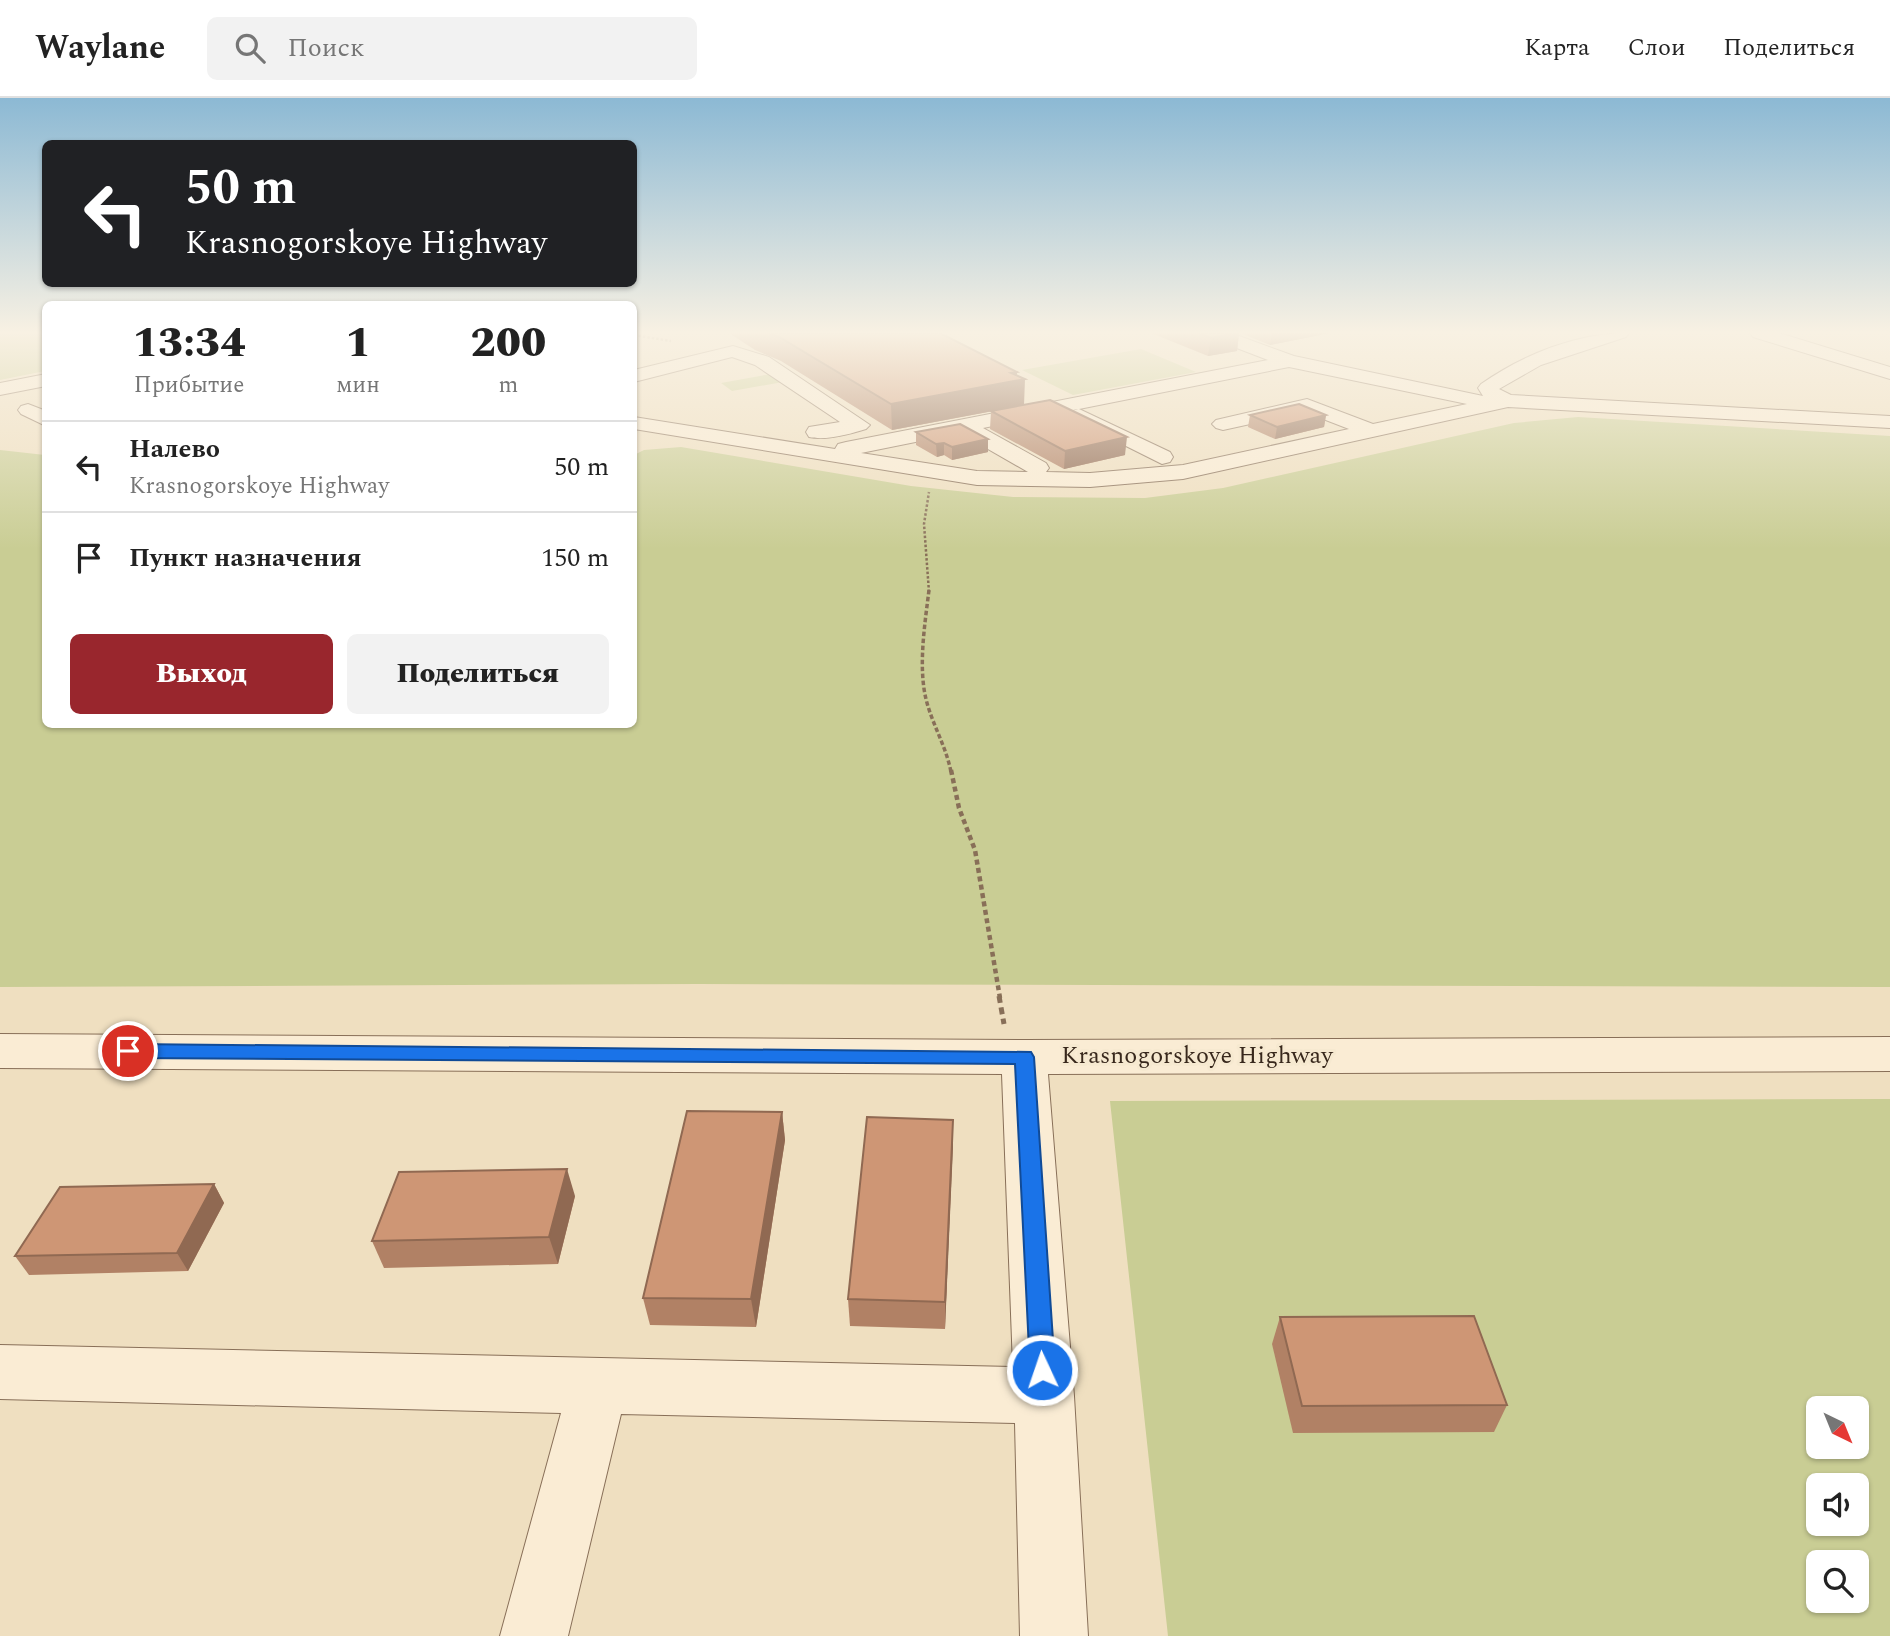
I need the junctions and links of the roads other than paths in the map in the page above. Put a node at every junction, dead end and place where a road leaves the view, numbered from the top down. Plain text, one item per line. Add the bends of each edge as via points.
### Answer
1 (828, 405) edge
2 (1072, 405) edge
3 (1483, 405) edge
4 (1577, 405) edge
5 (1061, 407) junction
6 (1890, 422) edge
7 (637, 424) edge
8 (1223, 424) dead end
9 (964, 426) junction
10 (1369, 430) junction
11 (737, 441) junction
12 (895, 450) dead end
13 (820, 454) junction
14 (1162, 457) dead end
15 (1038, 468) dead end
16 (926, 471) junction
17 (1014, 1041) junction
18 (0, 1051) edge
19 (1890, 1054) edge
20 (0, 1372) edge
21 (598, 1386) junction
22 (1044, 1396) junction
23 (534, 1636) edge
24 (1055, 1636) edge

1 - 11 street via 859,425
2 - 5 street
3 - 10 street
4 - 6 street
5 - 9 street
5 - 14 street
7 - 11 street
8 - 10 street via 1307,405
9 - 13 street
9 - 15 street
10 - 16 street via 1183,472 1090,481 977,478
11 - 13 street
12 - 16 street
13 - 16 street
17 - 18 street, Krasnogorskoye Highway
17 - 19 street, Krasnogorskoye Highway
17 - 22 street
20 - 21 street
21 - 22 street
21 - 23 street
22 - 24 street

